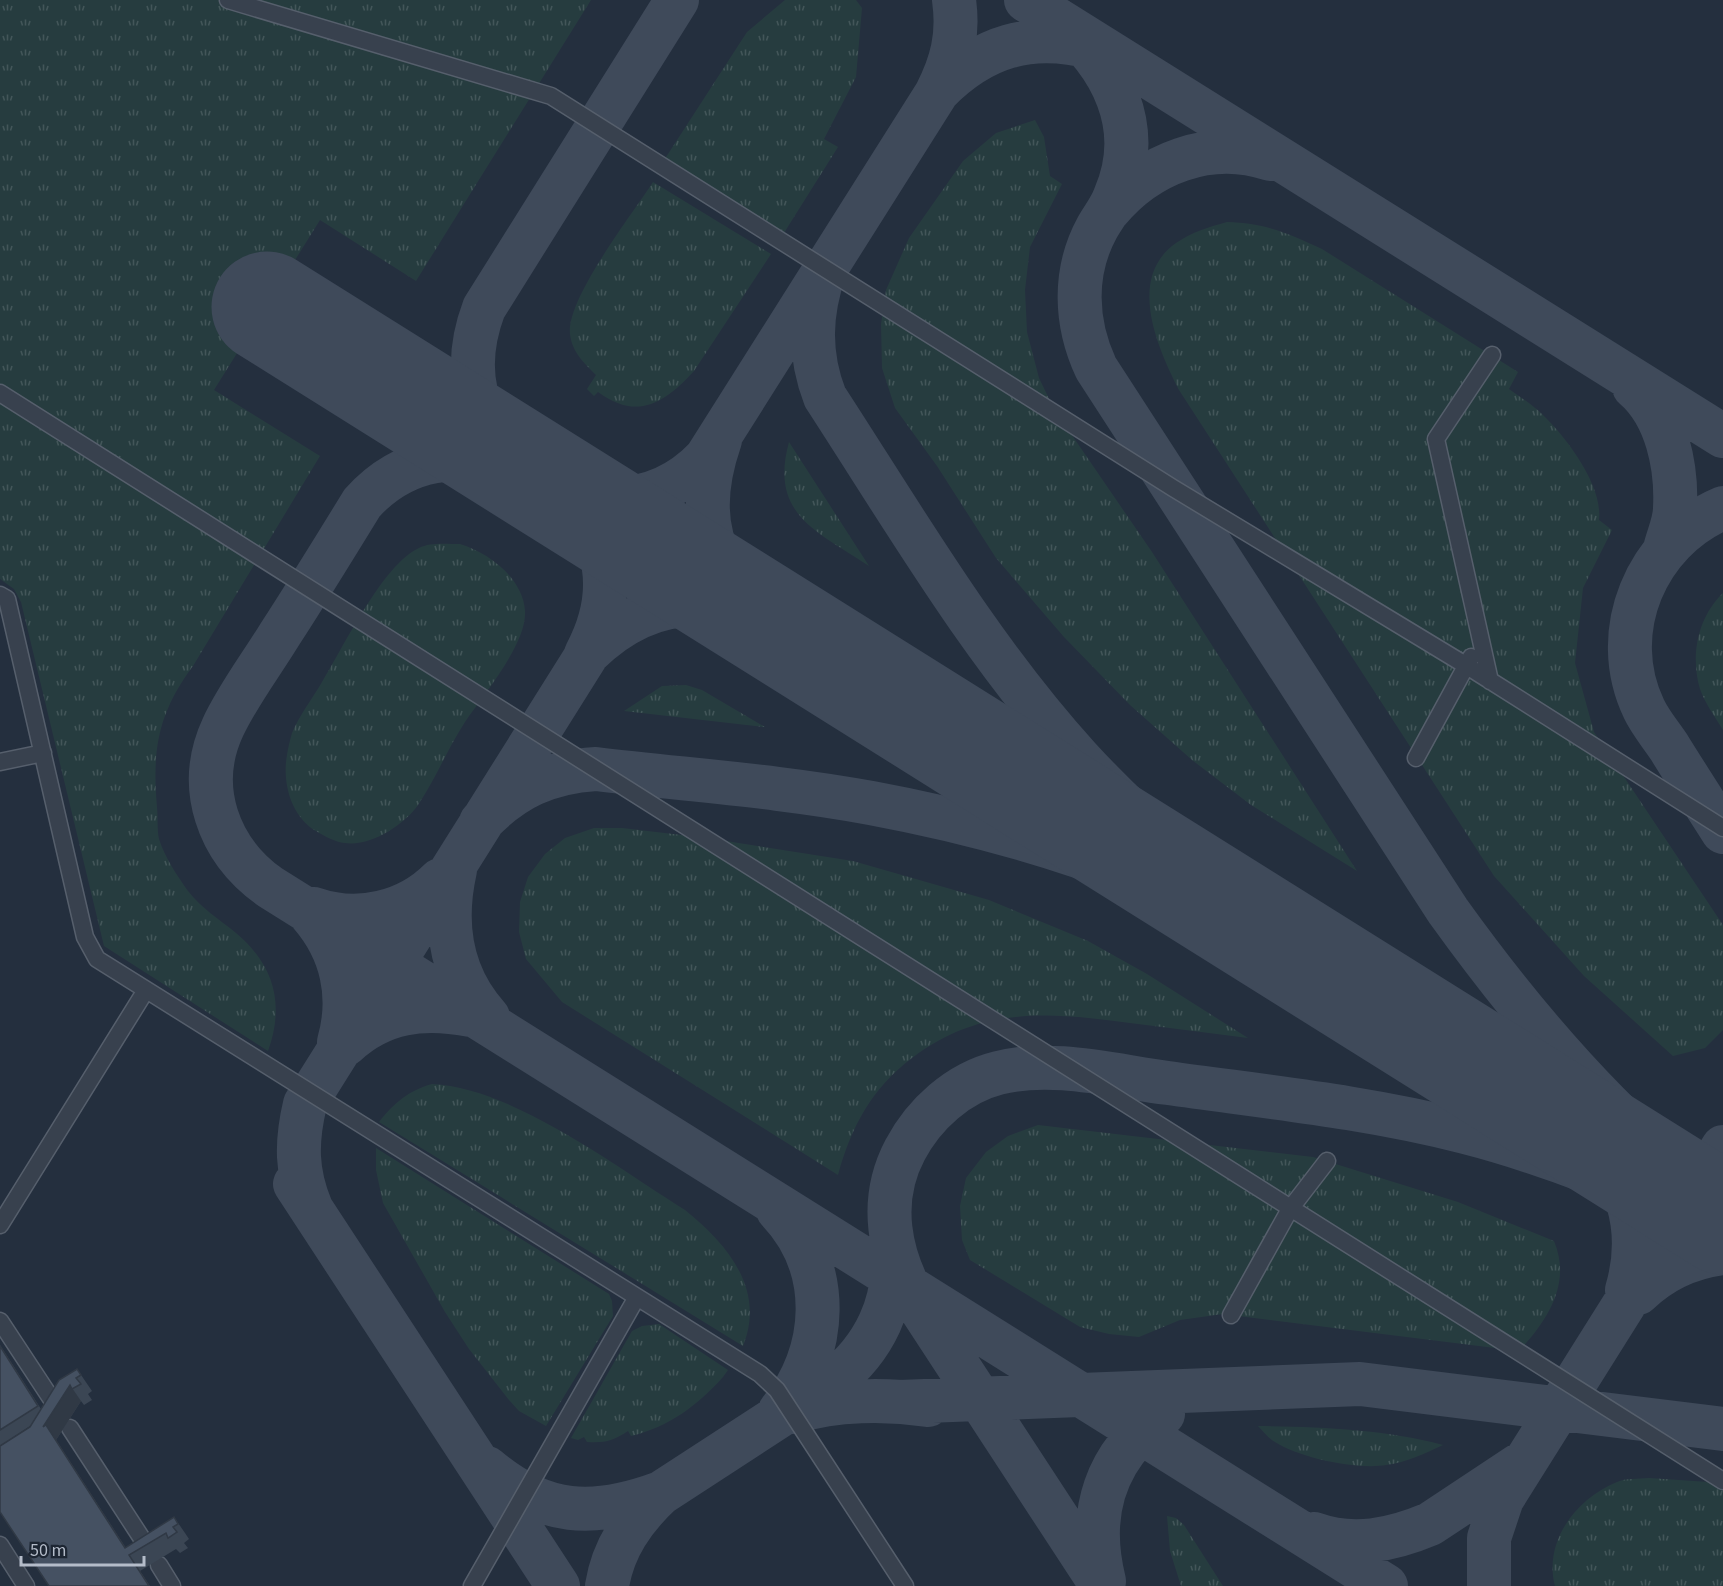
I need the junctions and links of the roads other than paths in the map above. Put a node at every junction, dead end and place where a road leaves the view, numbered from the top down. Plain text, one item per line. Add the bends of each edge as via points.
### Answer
1 (228, 0) edge
2 (1492, 355) dead end
3 (0, 393) edge
4 (0, 595) edge
5 (1481, 638) junction
6 (1467, 666) junction
7 (1490, 681) junction
8 (43, 753) junction
9 (1416, 758) dead end
10 (0, 762) edge
11 (1723, 828) edge
12 (146, 990) junction
13 (1327, 1161) dead end
14 (1290, 1209) junction
15 (0, 1225) edge
16 (638, 1297) junction
17 (1231, 1315) dead end
18 (0, 1321) edge
19 (56, 1406) edge
20 (70, 1428) dead end
21 (1723, 1481) edge
22 (0, 1545) edge
23 (150, 1551) edge
24 (159, 1565) dead end
25 (26, 1586) edge
26 (172, 1586) edge
27 (472, 1586) edge
28 (905, 1586) edge

1 - 6 street via 551,96 1173,488
2 - 5 street via 1436,440
3 - 14 street
4 - 8 street via 7,599
5 - 6 street
5 - 7 street
6 - 7 street
6 - 9 street
7 - 11 street
8 - 10 street
8 - 12 street via 85,938 97,959
12 - 15 street
12 - 16 street
13 - 14 street
14 - 17 street
14 - 21 street
16 - 27 street
16 - 28 street via 760,1374 777,1390
18 - 19 street
20 - 23 street
22 - 25 street
24 - 26 street

